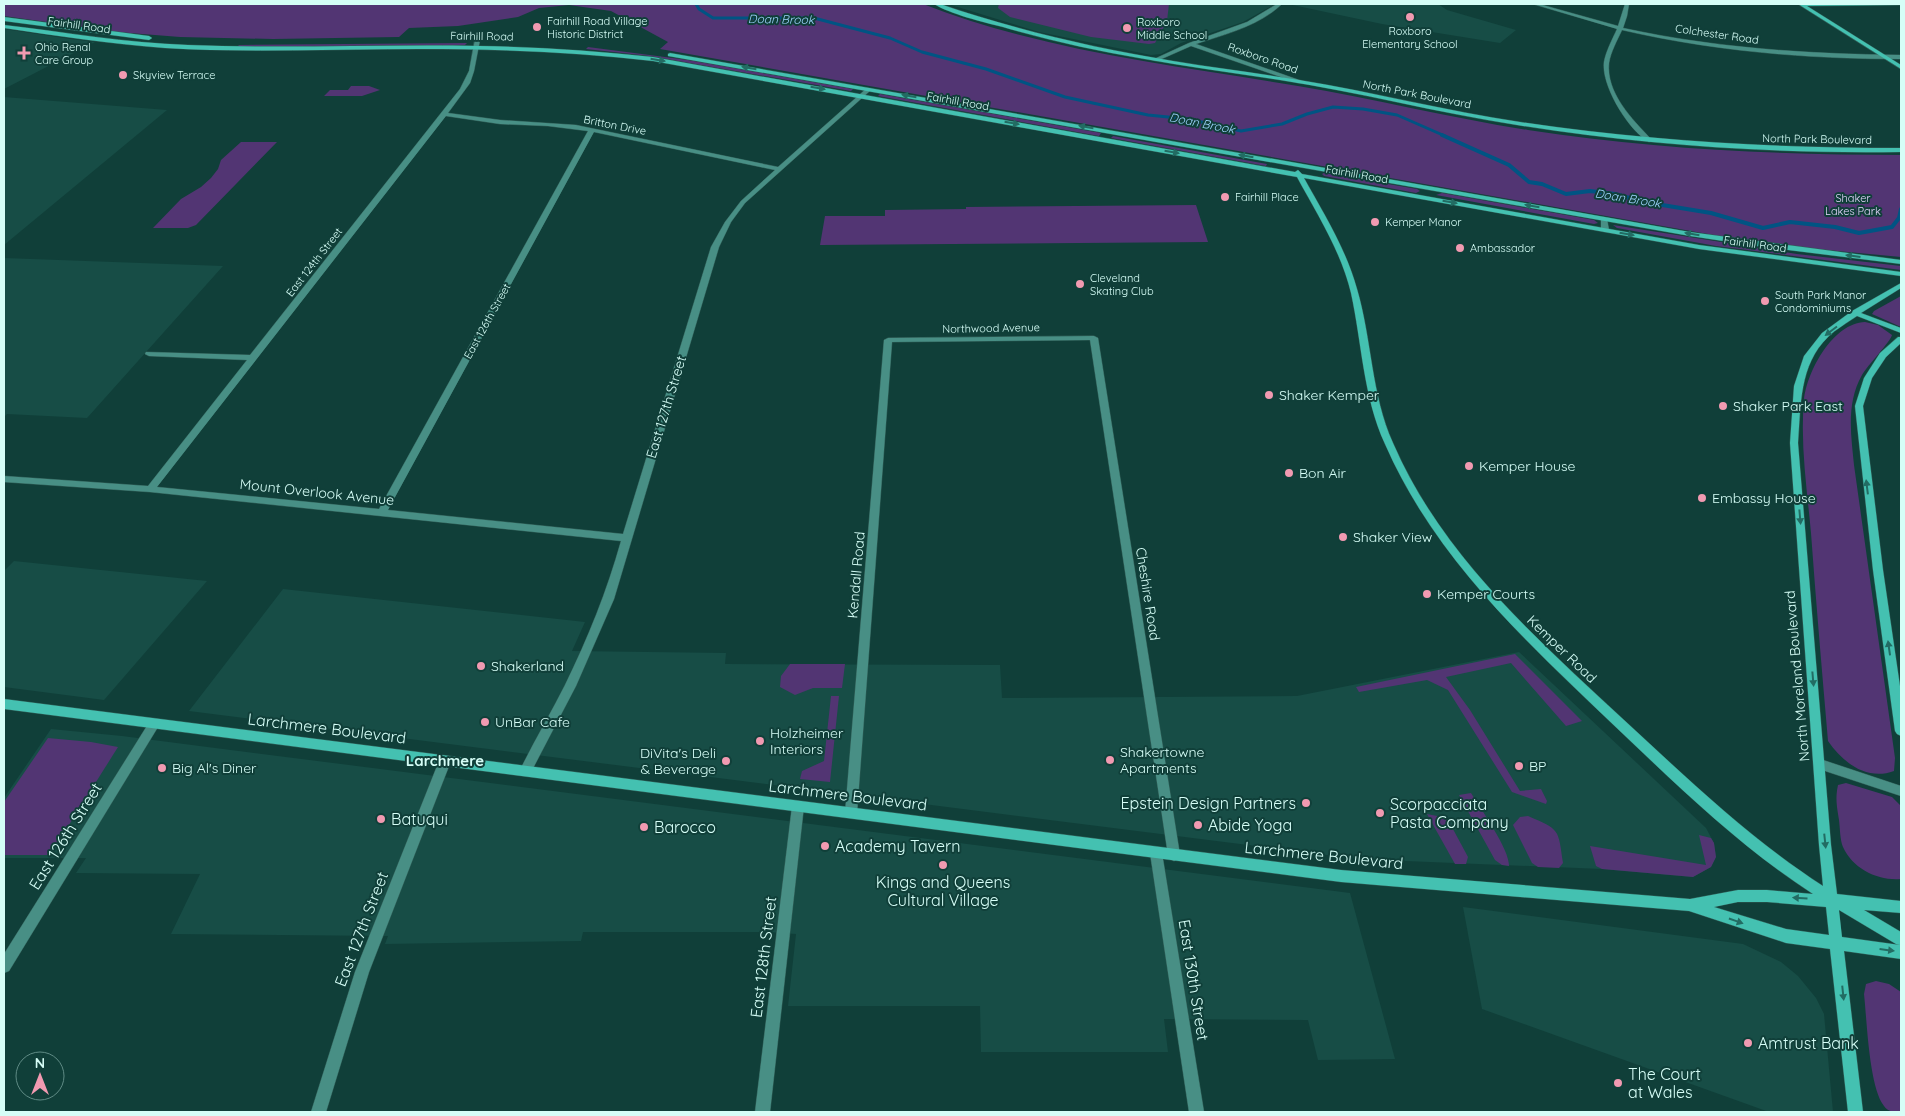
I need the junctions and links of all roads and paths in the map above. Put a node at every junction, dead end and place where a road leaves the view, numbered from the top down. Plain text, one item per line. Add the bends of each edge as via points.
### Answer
1 (936, 4) edge
2 (1280, 4) edge
3 (1534, 4) edge
4 (1627, 4) edge
5 (1801, 4) edge
6 (1901, 4) edge
7 (4, 19) edge
8 (4, 26) edge
9 (1619, 28) junction
10 (98, 32) junction
11 (125, 35) junction
12 (85, 38) junction
13 (459, 40) dead end
14 (468, 40) dead end
15 (113, 41) junction
16 (235, 42) junction
17 (478, 42) junction
18 (1191, 44) junction
19 (228, 48) junction
20 (578, 51) junction
21 (1884, 57) junction
22 (1901, 57) edge
23 (1156, 60) junction
24 (1901, 67) edge
25 (1300, 82) junction
26 (866, 92) junction
27 (445, 114) junction
28 (592, 130) junction
29 (1107, 131) junction
30 (1102, 139) junction
31 (1649, 140) junction
32 (1901, 150) edge
33 (1294, 164) junction
34 (780, 169) junction
35 (1299, 175) junction
36 (1428, 188) junction
37 (1426, 198) junction
38 (1604, 219) junction
39 (1605, 230) junction
40 (1901, 262) edge
41 (1901, 274) edge
42 (1901, 285) edge
43 (1855, 313) junction
44 (1901, 331) edge
45 (1094, 338) joint
46 (1901, 339) edge
47 (888, 340) joint
48 (149, 354) dead end
49 (252, 358) junction
50 (4, 479) edge
51 (150, 489) junction
52 (382, 513) junction
53 (626, 538) junction
54 (4, 704) edge
55 (154, 724) junction
56 (1901, 731) edge
57 (445, 760) junction
58 (1820, 764) junction
59 (526, 770) junction
60 (1901, 791) edge
61 (798, 806) junction
62 (850, 812) junction
63 (1156, 853) junction
64 (1174, 855) junction
65 (1832, 900) junction
66 (1690, 906) junction
67 (1901, 907) edge
68 (1901, 939) edge
69 (1837, 944) junction
70 (1901, 952) edge
71 (4, 966) edge
72 (318, 1112) edge
73 (762, 1112) edge
74 (1197, 1112) edge
75 (1858, 1112) edge

1 - 23 main road, North Park Boulevard via 1031,34
2 - 18 street, Roxboro Road via 1256,20
3 - 9 street, Colchester Road
4 - 9 street via 1626,17
5 - 6 main road
5 - 21 main road
7 - 10 main road, Fairhill Road
8 - 12 main road, Fairhill Road
9 - 21 street, Colchester Road via 1761,51
9 - 31 street via 1606,70 1612,92 1634,125
10 - 11 main road, Fairhill Road
10 - 12 main road
11 - 15 main road
11 - 16 main road, Fairhill Road
12 - 15 main road, Fairhill Road
13 - 16 main road, Fairhill Road
14 - 17 main road, Fairhill Road
15 - 19 main road, Fairhill Road
16 - 19 main road
17 - 19 main road, Fairhill Road
17 - 20 main road, Fairhill Road
17 - 27 street, East 124th Street via 471,77
18 - 23 street, Roxboro Road
18 - 25 street, Roxboro Road
20 -> 26 main road, Fairhill Road via 652,59
26 -> 20 main road, Fairhill Road via 656,52 586,45
21 - 22 street, Colchester Road
21 - 24 main road
23 - 25 main road, North Park Boulevard
25 - 31 main road, North Park Boulevard via 1546,128
29 -> 26 main road, Fairhill Road
26 -> 30 main road, Fairhill Road
26 - 34 street, East 127th Street
27 - 28 street, Britton Drive
27 - 49 street, East 124th Street
28 - 34 street, Britton Drive
28 - 52 street, East 126th Street
29 - 30 main road
33 -> 29 main road, Fairhill Road
30 -> 35 main road, Fairhill Road
31 - 32 main road, North Park Boulevard via 1757,148
33 - 35 main road, Kemper Road
33 - 36 main road, Fairhill Road
34 - 53 street, East 127th Street via 743,202 715,247
35 - 37 main road, Fairhill Road
35 - 65 main road, Kemper Road via 1339,249 1354,291 1369,383 1383,431 1404,476 1447,543 1493,599 1541,649 1709,806
36 - 37 main road
38 -> 36 main road, Fairhill Road
37 -> 39 main road, Fairhill Road
38 - 39 street
40 -> 38 main road, Fairhill Road via 1756,244
39 -> 41 main road, Fairhill Road via 1765,257
42 - 43 main road, North Moreland Boulevard
43 - 44 main road
43 -> 58 main road, North Moreland Boulevard via 1825,335 1807,358 1798,386 1794,443
45 - 47 street, Northwood Avenue
45 - 64 street, Cheshire Road
56 -> 46 main road via 1859,406 1868,378 1884,355
47 - 62 street, Kendall Road
48 - 49 street
49 - 51 street, East 124th Street
50 - 51 street, Mount Overlook Avenue
51 - 52 street, Mount Overlook Avenue
52 - 53 street, Mount Overlook Avenue
53 - 59 street, East 127th Street via 621,564 590,647
54 - 55 main road, Larchmere Boulevard
55 - 57 main road, Larchmere Boulevard
55 - 71 street, East 126th Street
57 - 59 main road, Larchmere Boulevard
57 - 72 street, East 127th Street via 362,972
58 - 60 street
58 -> 65 main road, North Moreland Boulevard
59 - 61 main road, Larchmere Boulevard
61 - 62 main road, Larchmere Boulevard
61 - 73 street, East 128th Street
62 - 63 main road, Larchmere Boulevard
63 - 64 main road, Larchmere Boulevard
63 - 74 street, East 130th Street
64 - 66 main road, Larchmere Boulevard via 1341,876
65 -> 66 main road, Larchmere Boulevard via 1738,896
65 - 67 main road, Larchmere Boulevard
65 - 68 main road, Kemper Road
65 - 69 main road, North Moreland Boulevard
66 -> 69 main road, Larchmere Boulevard via 1766,931
69 -> 70 main road, Larchmere Boulevard
69 -> 75 main road, North Moreland Boulevard

